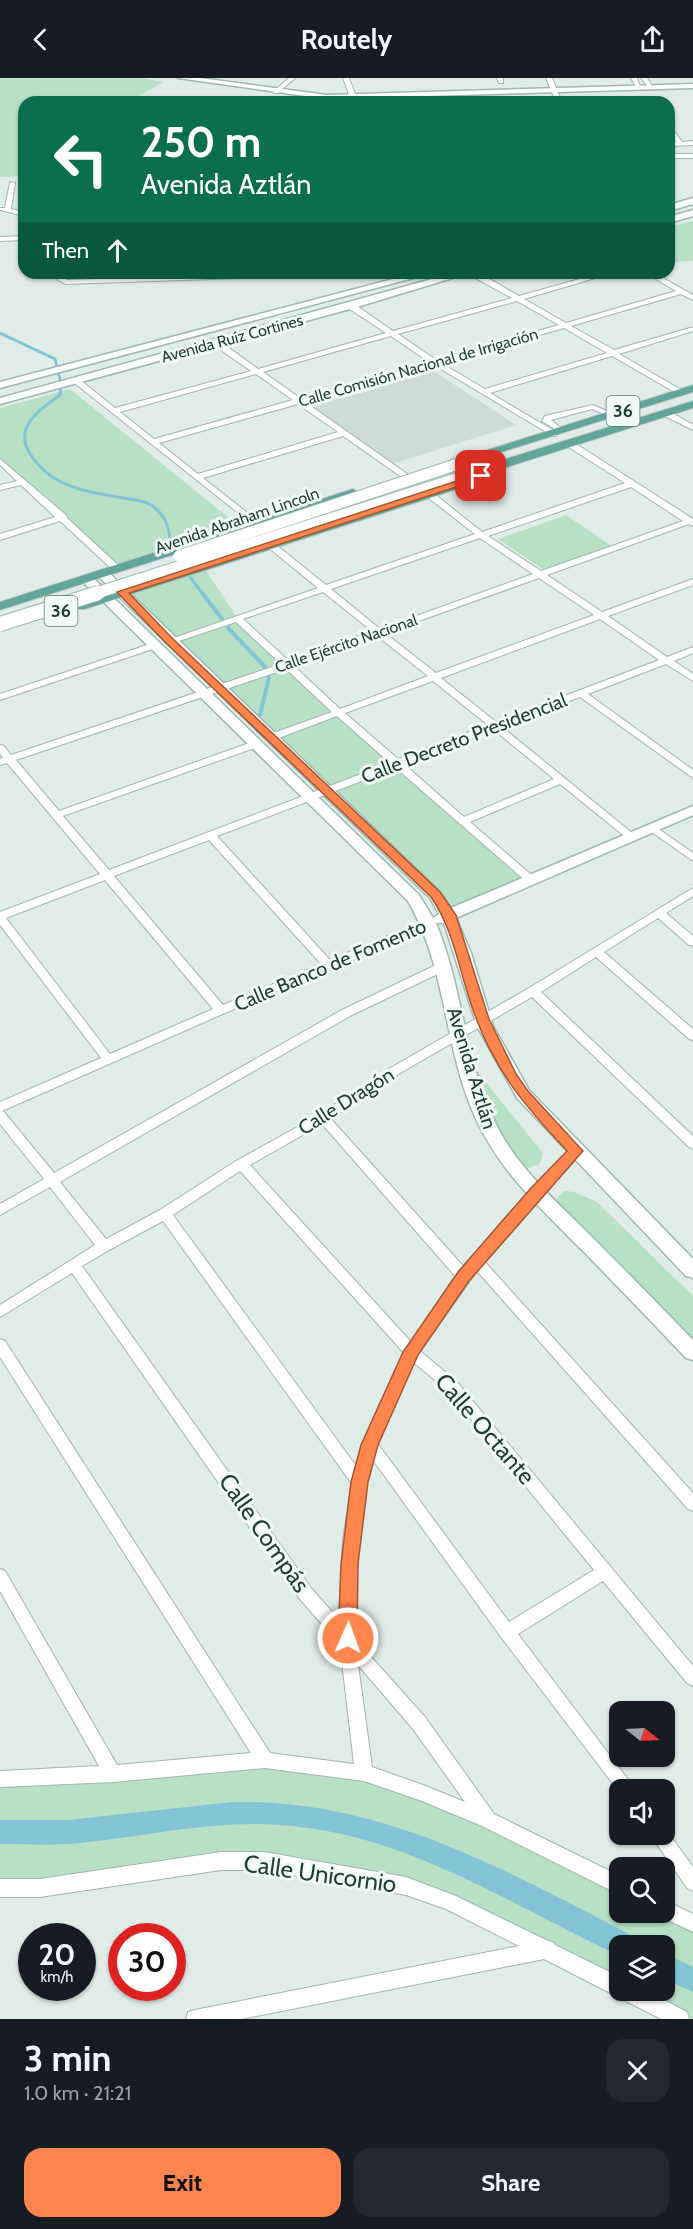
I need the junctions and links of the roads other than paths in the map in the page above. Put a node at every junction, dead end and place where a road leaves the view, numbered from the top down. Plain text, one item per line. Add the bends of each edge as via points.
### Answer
1 (182, 78) edge
2 (255, 78) edge
3 (620, 78) edge
4 (633, 78) edge
5 (644, 78) edge
6 (549, 79) edge
7 (286, 80) edge
8 (500, 80) edge
9 (573, 80) dead end
10 (348, 82) edge
11 (490, 82) dead end
12 (319, 86) dead end
13 (338, 86) dead end
14 (360, 86) dead end
15 (693, 86) edge
16 (651, 87) junction
17 (639, 88) junction
18 (554, 90) junction
19 (273, 92) junction
20 (310, 96) edge
21 (434, 96) edge
22 (556, 96) edge
23 (675, 136) edge
24 (693, 143) edge
25 (675, 144) edge
26 (680, 144) junction
27 (693, 157) edge
28 (675, 158) edge
29 (0, 187) edge
30 (693, 201) edge
31 (675, 206) edge
32 (3, 211) edge
33 (693, 213) edge
34 (18, 214) edge
35 (675, 218) edge
36 (18, 238) edge
37 (0, 239) edge
38 (394, 279) edge
39 (443, 279) edge
40 (483, 279) edge
41 (588, 279) edge
42 (659, 279) edge
43 (682, 292) junction
44 (693, 298) edge
45 (518, 299) junction
46 (351, 306) junction
47 (565, 325) junction
48 (693, 329) edge
49 (391, 334) junction
50 (215, 342) junction
51 (612, 353) junction
52 (434, 362) junction
53 (255, 371) junction
54 (76, 381) junction
55 (0, 387) edge
56 (693, 388) edge
57 (484, 392) junction
58 (681, 392) junction
59 (0, 401) edge
60 (298, 401) junction
61 (693, 404) edge
62 (114, 411) junction
63 (666, 413) junction
64 (612, 415) junction
65 (693, 428) edge
66 (557, 432) junction
67 (344, 433) junction
68 (154, 442) junction
69 (570, 444) junction
70 (485, 455) junction
71 (0, 461) edge
72 (500, 465) junction
73 (406, 476) junction
74 (196, 477) junction
75 (22, 482) junction
76 (631, 484) junction
77 (0, 488) edge
78 (429, 494) junction
79 (63, 518) junction
80 (692, 522) edge
81 (256, 524) junction
82 (480, 534) junction
83 (0, 537) edge
84 (272, 546) junction
85 (136, 562) junction
86 (110, 571) junction
87 (539, 574) junction
88 (87, 579) junction
89 (155, 581) junction
90 (693, 582) edge
91 (328, 589) junction
92 (122, 592) junction
93 (106, 597) junction
94 (0, 606) edge
95 (0, 615) edge
96 (602, 617) junction
97 (238, 619) junction
98 (0, 624) edge
99 (0, 631) edge
100 (380, 632) junction
101 (170, 641) junction
102 (153, 646) junction
103 (693, 650) edge
104 (668, 661) junction
105 (287, 664) junction
106 (436, 678) junction
107 (693, 678) edge
108 (218, 687) junction
109 (203, 692) junction
110 (581, 693) junction
111 (0, 697) edge
112 (339, 713) junction
113 (496, 726) junction
114 (272, 737) junction
115 (256, 744) junction
116 (0, 748) edge
117 (5, 760) edge
118 (399, 764) junction
119 (693, 775) edge
120 (562, 779) junction
121 (329, 791) junction
122 (312, 797) junction
123 (693, 810) edge
124 (57, 815) junction
125 (463, 821) junction
126 (653, 828) junction
127 (212, 837) junction
128 (632, 837) junction
129 (693, 858) edge
130 (108, 874) junction
131 (531, 880) junction
132 (693, 891) edge
133 (659, 913) junction
134 (450, 915) junction
135 (0, 916) edge
136 (428, 924) junction
137 (693, 942) edge
138 (597, 952) junction
139 (328, 965) junction
140 (444, 966) junction
141 (533, 991) junction
142 (221, 1010) junction
143 (483, 1019) junction
144 (459, 1033) junction
145 (693, 1036) edge
146 (108, 1059) junction
147 (0, 1107) edge
148 (0, 1115) edge
149 (323, 1118) junction
150 (693, 1144) edge
151 (576, 1151) junction
152 (242, 1164) junction
153 (52, 1181) junction
154 (536, 1192) junction
155 (0, 1210) edge
156 (165, 1214) junction
157 (104, 1245) junction
158 (477, 1262) junction
159 (74, 1265) junction
160 (693, 1271) edge
161 (464, 1277) junction
162 (0, 1312) edge
163 (0, 1345) edge
164 (411, 1352) junction
165 (693, 1352) edge
166 (370, 1445) junction
167 (359, 1482) junction
168 (693, 1504) edge
169 (605, 1571) junction
170 (0, 1576) edge
171 (507, 1632) junction
172 (348, 1638) junction
173 (693, 1678) edge
174 (265, 1760) junction
175 (364, 1773) junction
176 (113, 1774) junction
177 (0, 1779) edge
178 (620, 1779) edge
179 (488, 1820) junction
180 (668, 1845) edge
181 (609, 1880) edge
182 (693, 1882) edge
183 (0, 1888) edge
184 (675, 1914) edge
185 (693, 1923) edge
186 (548, 1949) junction
187 (609, 1981) edge
188 (646, 2001) edge
189 (195, 2019) edge
190 (680, 2019) edge

1 - 19 main road
2 - 7 main road
3 - 4 main road
4 - 17 street
5 - 16 street
6 - 8 main road
6 - 9 main road
6 - 18 street
7 - 12 main road
7 - 19 street
8 - 11 main road
10 - 13 main road
10 - 14 main road
15 - 16 main road
16 - 17 main road
17 - 18 main road
18 - 21 main road
18 - 22 street
19 - 20 main road
23 - 26 street
24 - 26 street
25 - 26 street
27 - 28 street
29 - 32 street via 11,185
30 - 31 main road
32 - 34 street
33 - 35 main road
36 - 37 street
38 - 55 main road, Avenida Ruíz Cortines
39 - 46 main road, Avenida Ruíz Cortines
40 - 45 street
41 - 45 street
42 - 43 street
43 - 44 street
43 - 47 street, Calle Comisión Nacional de Irrigación
45 - 47 street
45 - 49 street
46 - 49 street
46 - 50 main road, Avenida Ruíz Cortines
47 - 51 street
47 - 52 street, Calle Comisión Nacional de Irrigación
48 - 51 street
49 - 52 street
49 - 53 street
50 - 53 street
50 - 54 main road, Avenida Ruíz Cortines
51 - 57 street
51 - 58 street
52 - 57 street
52 - 60 street, Calle Comisión Nacional de Irrigación
53 - 60 street
53 - 62 street
54 - 59 main road, Avenida Ruíz Cortines
54 - 62 street
56 - 58 main road, Avenida Abraham Lincoln / 36
57 - 66 street
58 - 64 main road, Avenida Abraham Lincoln / 36
60 - 67 street
60 - 68 street, Calle Comisión Nacional de Irrigación
61 - 63 main road, 36
62 - 68 street
63 - 65 street
63 - 69 main road, 36
64 - 66 main road, Avenida Abraham Lincoln / 36
64 - 66 street via 593,407 548,418 546,421
66 - 70 main road, Avenida Abraham Lincoln / 36
67 - 73 street
67 - 74 street
68 - 74 street
69 - 72 main road, 36
69 - 76 street
70 - 73 main road, Avenida Abraham Lincoln / 36
70 - 95 main road, Avenida Abraham Lincoln / 36, bridge
71 - 75 street
72 - 78 main road, Avenida Abraham Lincoln / 36 via 477,478
72 - 98 main road, 36, bridge
73 - 81 main road, Avenida Abraham Lincoln / 36
74 - 81 street
75 - 77 street
75 - 79 street
76 - 80 street
76 - 82 street
78 - 82 street
78 - 84 main road, Avenida Abraham Lincoln / 36
79 - 83 street
79 - 86 street
80 - 87 street, Calle Ejército Nacional
81 - 85 main road, Avenida Abraham Lincoln / 36
82 - 87 street
82 - 91 street
84 - 89 main road, Avenida Abraham Lincoln / 36
84 - 91 street
85 - 86 main road, Avenida Abraham Lincoln / 36
85 - 89 main road via 136,576
86 - 88 main road, Avenida Abraham Lincoln / 36
86 - 92 main road
87 - 96 street
87 - 100 street, Calle Ejército Nacional
88 - 93 main road, Avenida Aztlán
88 - 94 main road, Avenida Abraham Lincoln / 36
89 - 92 main road, Avenida Abraham Lincoln / 36
90 - 96 street
91 - 97 street
91 - 100 street
92 - 93 main road, Avenida Abraham Lincoln / 36
92 - 101 main road
93 - 99 main road, Avenida Abraham Lincoln / 36
93 - 102 main road, Avenida Aztlán
96 - 104 street
96 - 106 street
97 - 101 street
97 - 105 street
100 - 105 street, Calle Ejército Nacional
100 - 106 street
101 - 108 main road
102 - 109 main road, Avenida Aztlán
102 - 111 street
103 - 104 street, Calle Decreto Presidencial
104 - 107 street
104 - 110 street, Calle Decreto Presidencial
105 - 108 street, Calle Ejército Nacional
105 - 112 street
106 - 112 street
106 - 113 street
108 - 109 street, Calle Ejército Nacional
108 - 114 main road
109 - 115 main road, Avenida Aztlán
109 - 117 street, Calle Ejército Nacional
110 - 113 street, Calle Decreto Presidencial
110 - 119 street
112 - 114 street
112 - 118 street
113 - 118 street, Calle Decreto Presidencial
113 - 120 street
114 - 121 main road
115 - 122 main road, Avenida Aztlán
115 - 124 street
116 - 117 street
117 - 124 street
118 - 121 street, Calle Decreto Presidencial
118 - 125 street
120 - 125 street
120 - 128 street
121 - 122 street, Calle Decreto Presidencial
121 - 134 main road via 435,895
122 - 127 street, Calle Decreto Presidencial
122 - 136 main road, Avenida Aztlán via 414,898
123 - 126 main road, Calle Banco de Fomento
124 - 130 street
125 - 131 street
126 - 128 main road, Calle Banco de Fomento
126 - 129 street
127 - 130 street, Calle Decreto Presidencial
127 - 139 street
128 - 131 main road, Calle Banco de Fomento
130 - 135 street, Calle Decreto Presidencial
130 - 142 street
131 - 134 main road, Calle Banco de Fomento
132 - 133 street, Calle Dragón
133 - 137 street
133 - 138 street, Calle Dragón
134 - 136 main road, Calle Banco de Fomento
134 - 143 main road, Avenida Aztlán
135 - 146 street
136 - 139 street, Calle Banco de Fomento
136 - 140 main road, Avenida Aztlán
138 - 141 street, Calle Dragón
138 - 145 street
139 - 142 street, Calle Banco de Fomento
140 - 144 main road, Avenida Aztlán
140 - 153 street via 346,1013
141 - 143 street, Calle Dragón
141 - 150 street
142 - 146 street, Calle Banco de Fomento
143 - 144 street, Calle Dragón
143 - 151 main road, Avenida Aztlán via 510,1076
144 - 149 street, Calle Dragón
144 - 154 main road, Avenida Aztlán via 482,1113 494,1139
146 - 147 street, Calle Banco de Fomento
148 - 153 street
149 - 152 street, Calle Dragón
149 - 161 street
151 - 154 street
151 - 160 main road, Avenida Aztlán
152 - 156 street, Calle Dragón
152 - 164 street, Calle Octante
153 - 155 street
153 - 157 street
154 - 158 street
154 - 165 main road, Avenida Aztlán
156 - 157 street, Calle Dragón
156 - 167 street
157 - 159 street, Calle Dragón
158 - 161 street
158 - 168 street
159 - 162 street, Calle Dragón
159 - 172 street, Calle Compás via 305,1593
161 - 164 street
163 - 174 street
164 - 166 street
164 - 169 street, Calle Octante via 452,1386
166 - 167 street
166 - 171 street
167 - 172 street via 350,1564
169 - 171 street
169 - 173 street, Calle Octante
170 - 176 street
171 - 178 street
172 - 175 street
172 - 179 street, Calle Compás via 419,1723
174 - 175 street
174 - 176 street
175 - 179 street
176 - 177 street
179 - 181 street
180 - 182 street
183 - 186 street, Calle Unicornio via 40,1888 221,1861 264,1861 406,1886 450,1902
184 - 185 street
186 - 187 street, Calle Unicornio
186 - 189 street
188 - 190 street

